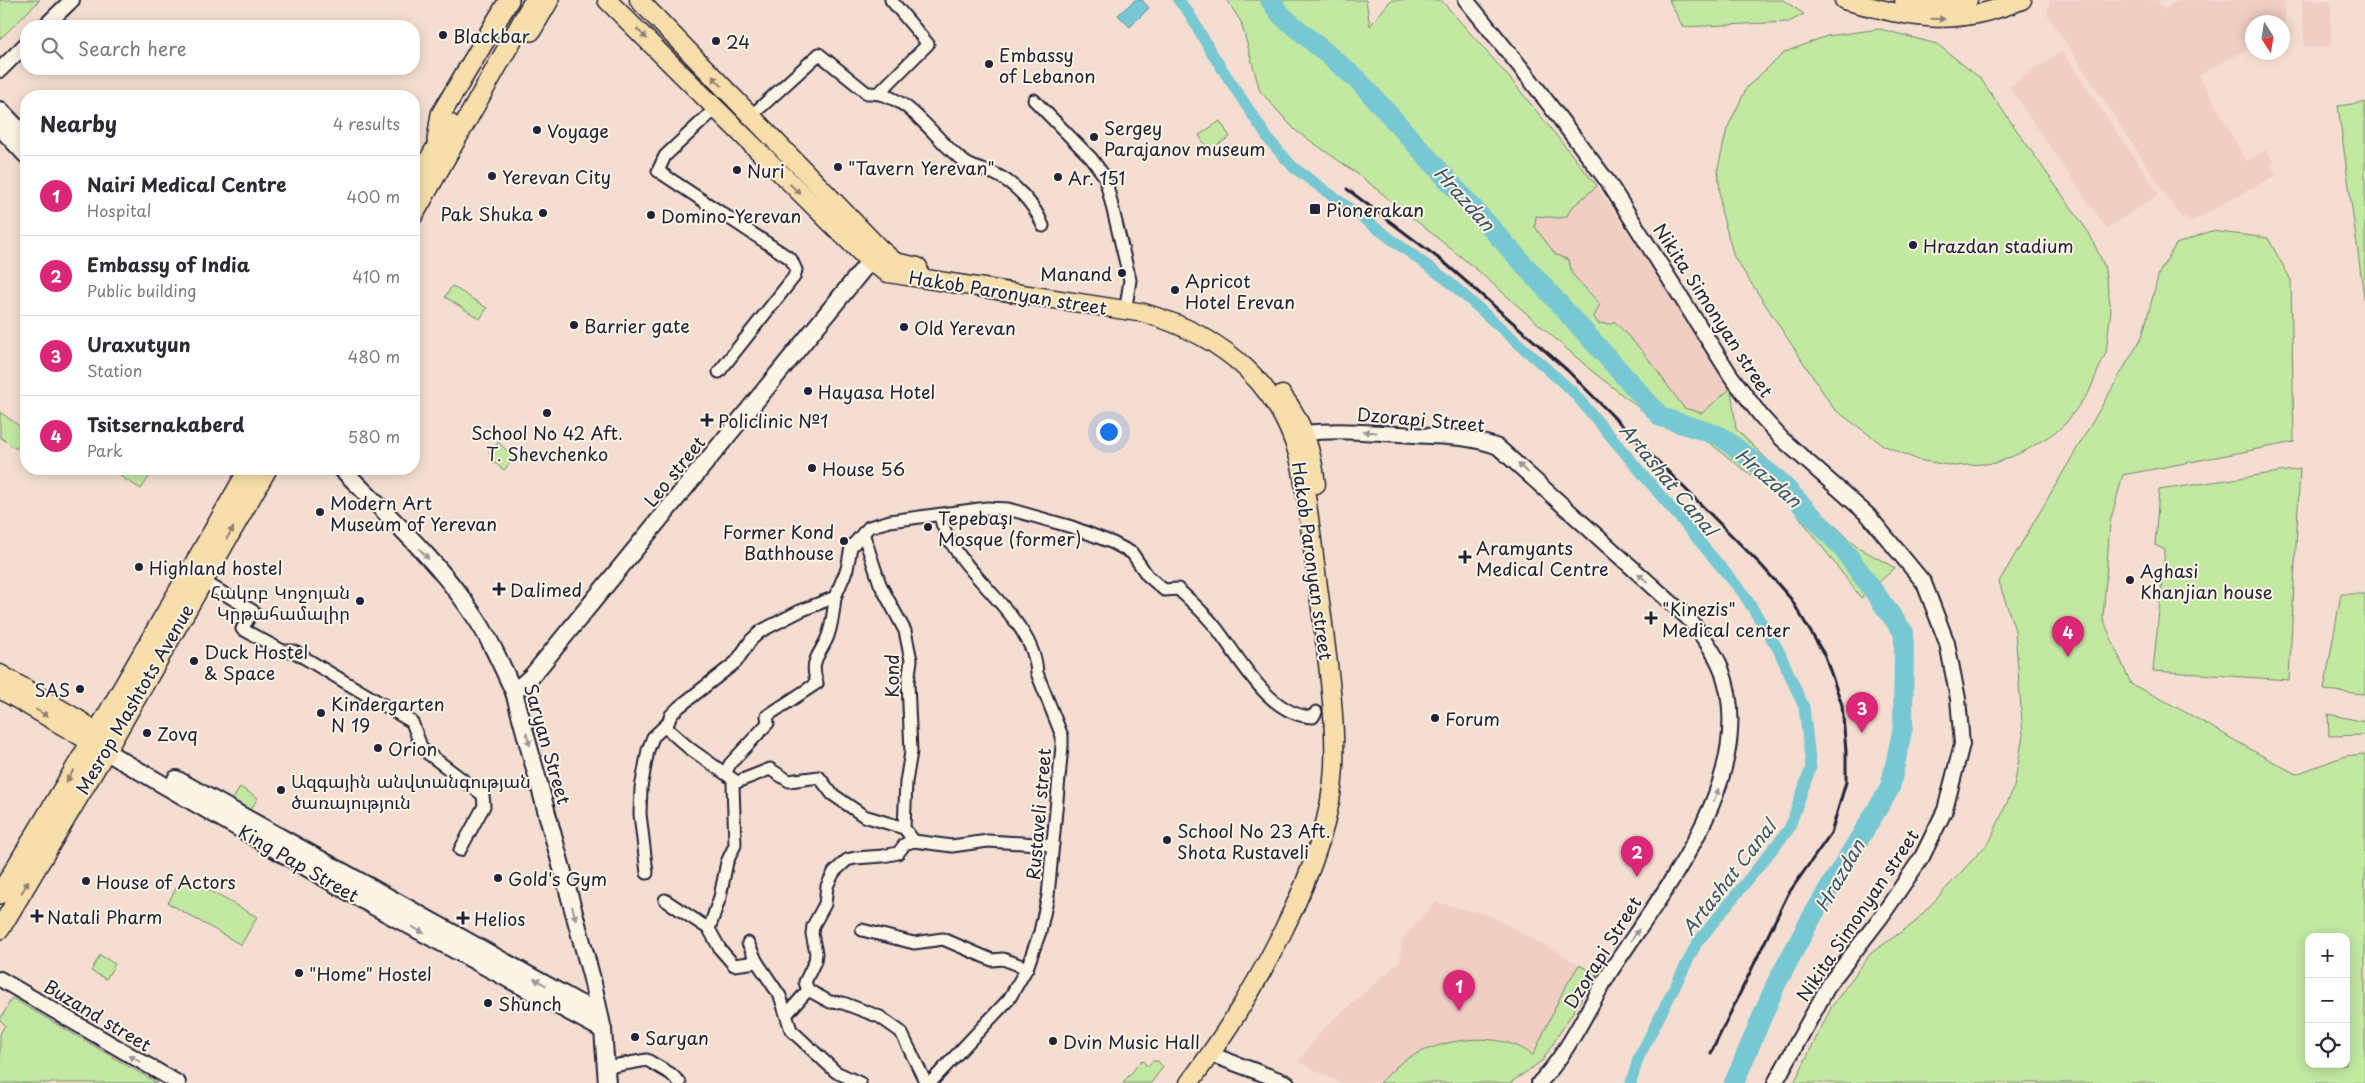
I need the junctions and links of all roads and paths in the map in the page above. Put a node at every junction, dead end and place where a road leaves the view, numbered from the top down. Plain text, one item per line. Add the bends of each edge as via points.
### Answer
1 (72, 0) edge
2 (550, 0) edge
3 (607, 0) edge
4 (639, 0) edge
5 (891, 0) edge
6 (1466, 0) edge
7 (1844, 0) edge
8 (1904, 0) edge
9 (1968, 0) edge
10 (2022, 0) edge
11 (521, 2) edge
12 (51, 20) edge
13 (20, 50) edge
14 (0, 70) edge
15 (880, 92) junction
16 (1034, 100) dead end
17 (715, 109) junction
18 (0, 110) edge
19 (751, 116) junction
20 (0, 128) edge
21 (20, 131) edge
22 (20, 148) edge
23 (420, 175) edge
24 (434, 178) junction
25 (420, 203) edge
26 (1043, 226) dead end
27 (875, 255) junction
28 (1127, 300) junction
29 (719, 372) dead end
30 (1305, 432) junction
31 (245, 475) edge
32 (264, 475) edge
33 (348, 475) edge
34 (940, 516) junction
35 (863, 533) junction
36 (203, 581) junction
37 (835, 597) junction
38 (0, 674) edge
39 (0, 689) edge
40 (514, 692) junction
41 (1316, 712) dead end
42 (665, 727) junction
43 (101, 742) junction
44 (726, 772) junction
45 (737, 782) junction
46 (904, 828) junction
47 (914, 840) junction
48 (1053, 845) junction
49 (460, 850) dead end
50 (647, 873) dead end
51 (0, 894) edge
52 (665, 900) dead end
53 (0, 929) edge
54 (709, 929) junction
55 (862, 930) dead end
56 (748, 943) dead end
57 (758, 962) junction
58 (1026, 968) junction
59 (0, 978) edge
60 (808, 990) junction
61 (599, 1012) junction
62 (787, 1014) junction
63 (603, 1030) junction
64 (1213, 1058) junction
65 (607, 1075) edge
66 (178, 1083) edge
67 (680, 1083) edge
68 (860, 1083) edge
69 (926, 1083) edge
70 (930, 1083) edge
71 (1189, 1083) edge
72 (1201, 1083) edge
73 (1272, 1083) edge
74 (1287, 1083) edge
75 (1538, 1083) edge
76 (1775, 1083) edge

1 - 12 street
2 - 24 highway via 480,118
3 -> 17 main road, Hakob Paronyan street
19 -> 4 main road, Hakob Paronyan street
5 - 15 street via 928,44
6 - 76 street, Nikita Simonyan street via 1608,182 1730,376 1761,416 1782,439 1868,515 1924,583 1947,644 1958,699 1962,744 1945,810 1922,857 1830,983
7 -> 10 main road via 1914,17 1943,19 1972,16
8 - 9 main road via 1932,4
11 - 23 highway
11 - 24 highway
13 - 14 street
15 - 19 street via 866,93 820,54
15 - 26 street via 914,113 967,164 1009,182 1038,212
16 - 28 street via 1091,158 1105,177 1130,280
17 -> 27 main road, Hakob Paronyan street
17 - 29 street via 665,156 658,171 792,259 796,270 794,277
18 - 21 main road
19 - 27 main road, Hakob Paronyan street
20 - 22 main road
24 - 25 highway
27 - 28 main road, Hakob Paronyan street via 905,265
27 - 40 main road, Leo street via 532,676
27 - 64 main road, Hakob Paronyan street via 888,273 1144,313 1189,328 1224,349 1259,381 1282,414 1292,437 1305,488 1334,710 1334,768 1322,837 1308,877
28 - 30 main road, Hakob Paronyan street via 1187,318 1231,345 1272,383 1292,407
30 - 64 main road, Hakob Paronyan street via 1314,468 1337,642 1345,750 1341,792 1337,814 1301,913 1255,998
75 -> 30 street, Dzorapi Street via 1562,1054 1710,811 1724,775 1729,732 1729,704 1721,668 1703,636 1688,618 1498,447 1479,440 1457,438 1332,430
31 - 43 highway, Mesrop Mashtots Avenue
36 -> 32 highway, Mesrop Mashtots Avenue
33 -> 40 main road, Saryan Street via 440,571 472,611
34 - 35 street via 890,521 869,527
34 - 41 street via 987,508 1008,509 1072,527 1132,553 1147,575 1164,590 1178,589 1208,619 1255,684 1295,714 1313,717
34 - 48 street, Rustaveli street via 943,529 962,559 990,590 1028,644 1062,736
35 - 37 street via 851,547 847,569
35 - 46 street, Kond via 880,584 905,631 911,660 908,682 911,752
36 - 43 highway, Mesrop Mashtots Avenue
36 - 49 street via 253,611 242,629 283,651 293,651 412,722 422,750 483,795 484,806
37 - 42 street via 761,631 736,662 670,715
37 - 44 street via 828,636 813,666 817,683 767,716 768,723
38 - 43 main road, King Pap Street
39 -> 43 main road, King Pap Street
40 -> 61 main road, Saryan Street
42 - 44 street via 689,748
42 - 50 street via 653,737 641,788 640,822
43 -> 51 highway, Mesrop Mashtots Avenue
53 -> 43 highway, Mesrop Mashtots Avenue
61 -> 43 main road, King Pap Street
43 -> 63 main road, King Pap Street via 370,904
44 - 45 street
45 - 46 street via 770,770 789,780 819,777 832,794 864,816
45 - 54 street via 733,784 732,795 736,845 727,862
46 - 47 street
47 - 48 street via 952,846 988,841
47 - 60 street via 905,844 898,853 847,860 834,872 825,904 813,926 816,953 805,982
48 - 58 street, Rustaveli street via 1048,896 1040,932
52 - 54 street
54 - 57 street via 734,965
55 - 58 street via 914,943 943,939 992,960 1003,959
56 - 57 street
57 - 62 street via 780,996
58 - 70 street, Rustaveli street via 1009,999
66 -> 59 street, Buzand street
60 - 62 street
60 - 69 street via 830,1002 843,1003 880,1016 901,1032
61 - 63 main road, Saryan Street
62 - 68 street via 791,1030 812,1051 836,1072
63 - 65 main road, Saryan Street
64 - 71 main road, Hakob Paronyan street
64 - 72 main road, Hakob Paronyan street
64 - 73 street
64 - 74 street
65 - 67 street via 647,1060

